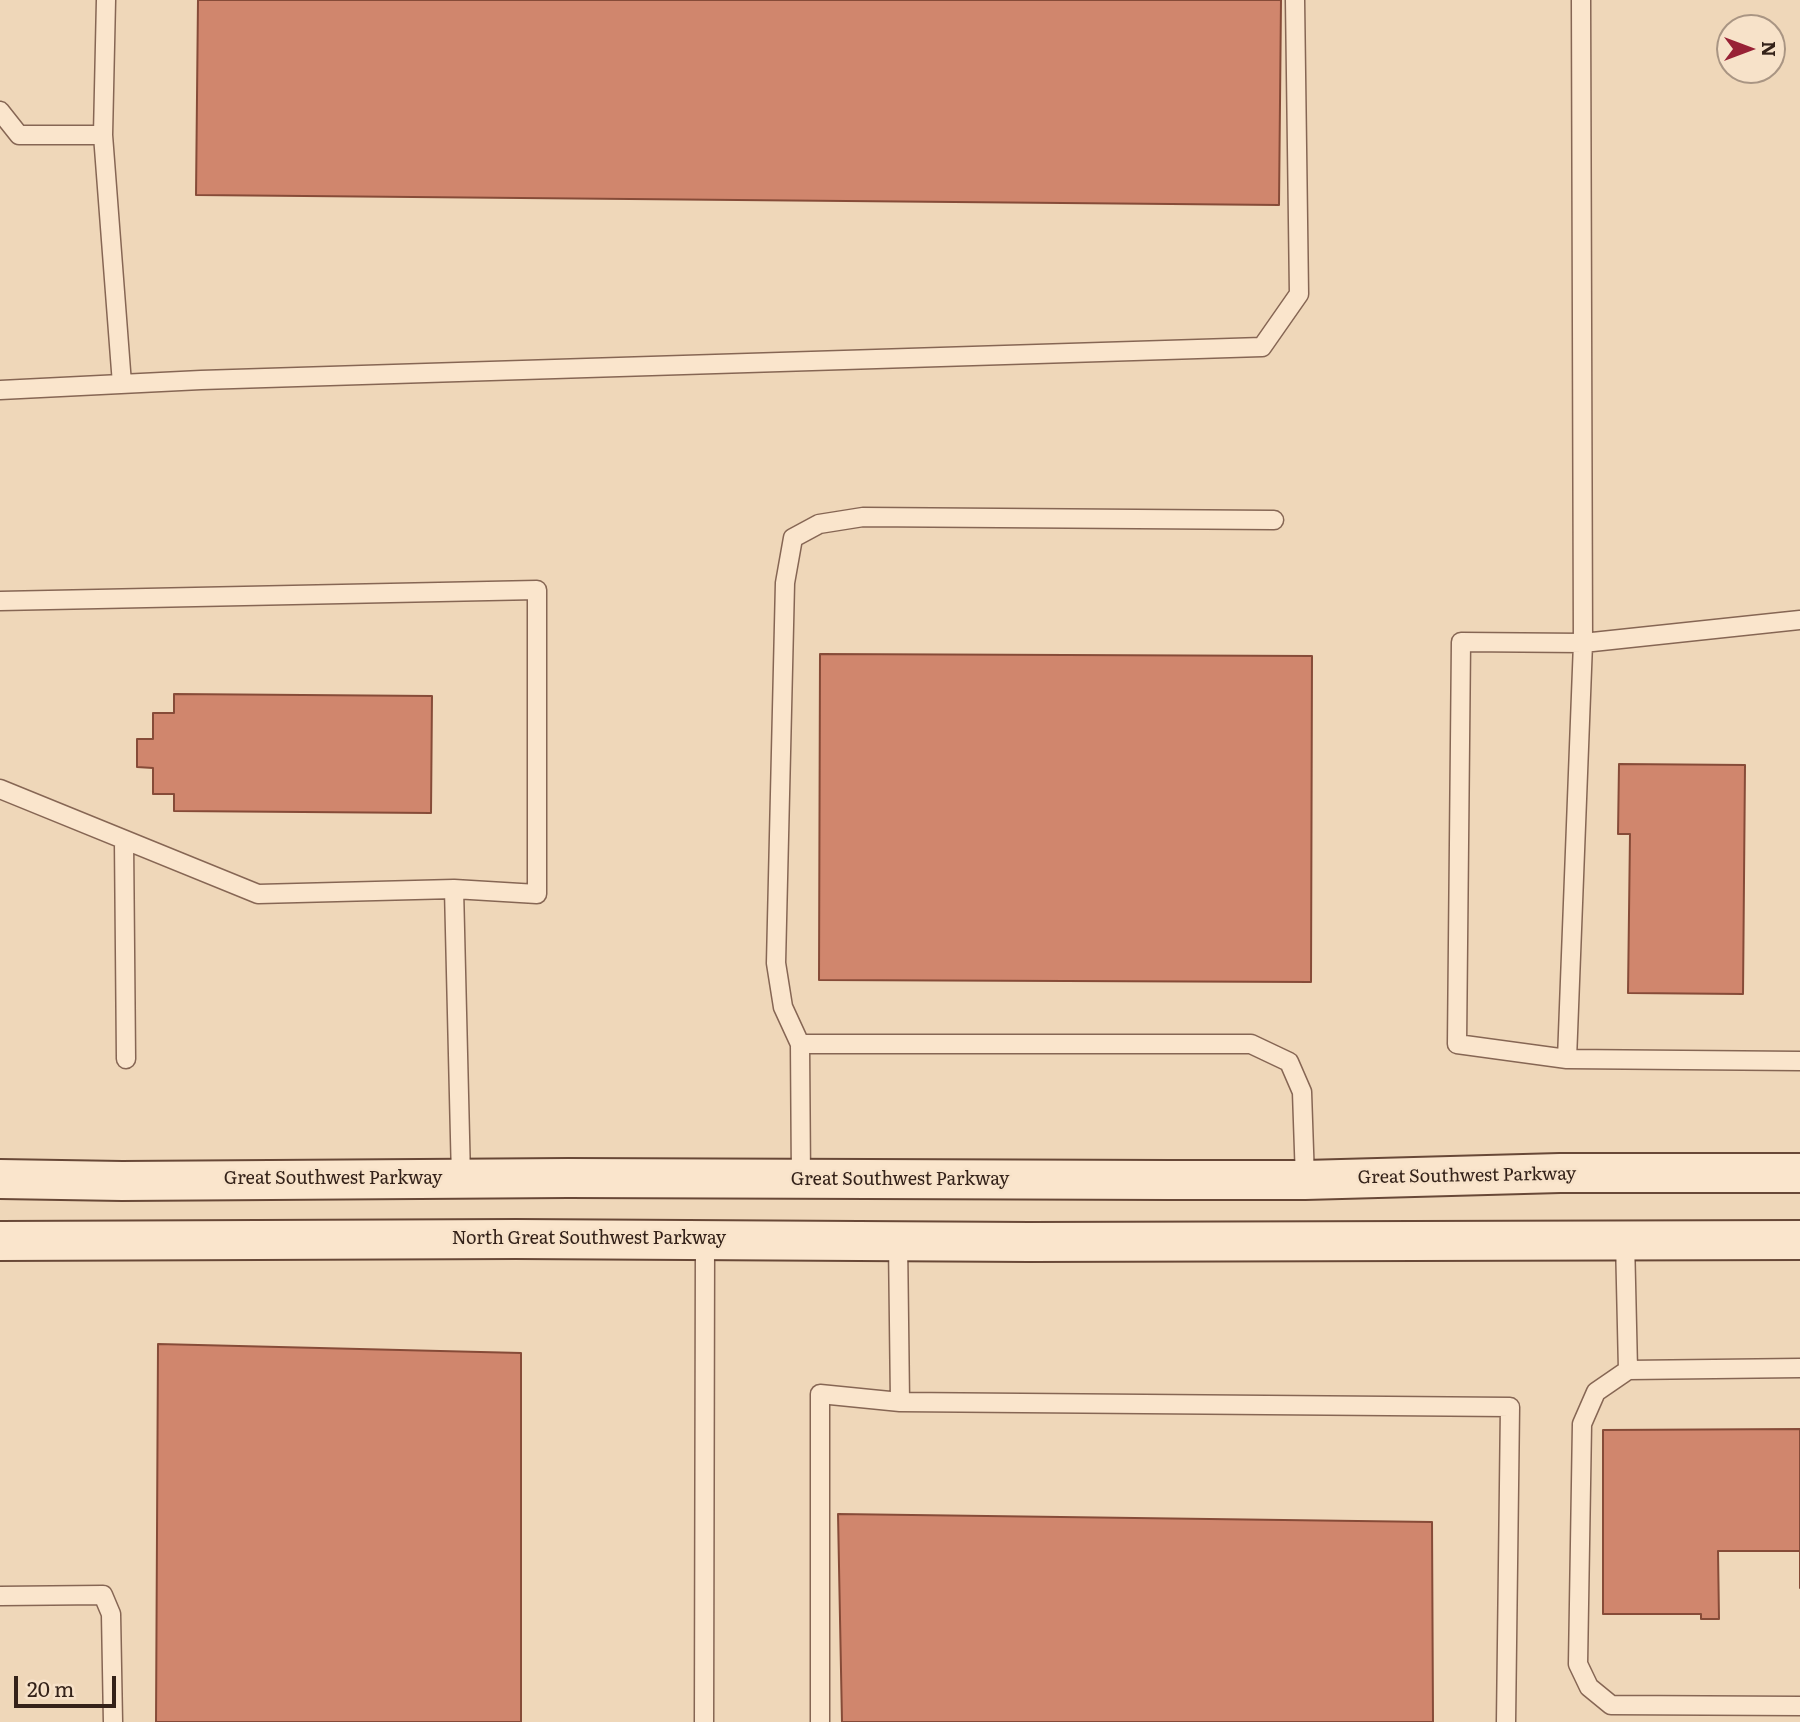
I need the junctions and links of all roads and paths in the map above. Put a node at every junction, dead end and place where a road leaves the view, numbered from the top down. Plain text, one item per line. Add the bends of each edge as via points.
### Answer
1 (106, 0) edge
2 (1295, 0) edge
3 (1581, 0) edge
4 (0, 111) edge
5 (103, 135) junction
6 (122, 384) junction
7 (0, 390) edge
8 (1274, 520) dead end
9 (0, 601) edge
10 (1800, 620) edge
11 (1583, 643) junction
12 (0, 789) edge
13 (124, 841) junction
14 (454, 889) junction
15 (800, 1044) junction
16 (126, 1059) dead end
17 (1567, 1059) junction
18 (1800, 1061) edge
19 (1800, 1173) edge
20 (461, 1178) junction
21 (0, 1179) edge
22 (801, 1180) junction
23 (1305, 1180) junction
24 (705, 1240) junction
25 (801, 1240) junction
26 (1625, 1240) junction
27 (1800, 1240) edge
28 (0, 1241) edge
29 (898, 1241) junction
30 (1800, 1368) edge
31 (1628, 1370) junction
32 (900, 1402) junction
33 (0, 1596) edge
34 (1800, 1706) edge
35 (113, 1722) edge
36 (704, 1722) edge
37 (820, 1722) edge
38 (1506, 1722) edge

1 - 5 lane
2 - 6 lane via 1299,294 1262,347
3 - 11 lane
4 - 5 lane via 19,135
5 - 6 lane
6 - 7 lane
8 - 15 lane via 863,517 819,524 793,538 785,583 776,962 783,1007
9 - 14 lane via 537,590 537,894
10 - 11 lane
11 - 17 lane
11 - 17 lane via 1461,642 1457,1044
12 - 13 lane
13 - 14 lane via 258,894
13 - 16 lane
14 - 20 lane
15 - 22 lane
15 - 23 lane via 1251,1044 1289,1062 1302,1092
17 - 18 lane
19 - 23 street, Great Southwest Parkway
20 - 21 street, Great Southwest Parkway
20 - 22 street, Great Southwest Parkway
22 - 23 street, Great Southwest Parkway
22 - 25 street
24 - 25 street, North Great Southwest Parkway
24 - 28 street, North Great Southwest Parkway
24 - 36 lane
25 - 29 street, North Great Southwest Parkway
26 - 27 street
26 - 29 street, North Great Southwest Parkway
26 - 31 lane
29 - 32 lane
30 - 31 lane
31 - 34 lane via 1596,1392 1582,1423 1578,1664 1589,1687 1611,1705
32 - 37 lane via 820,1394
32 - 38 lane via 1510,1407
33 - 35 lane via 103,1595 111,1614

